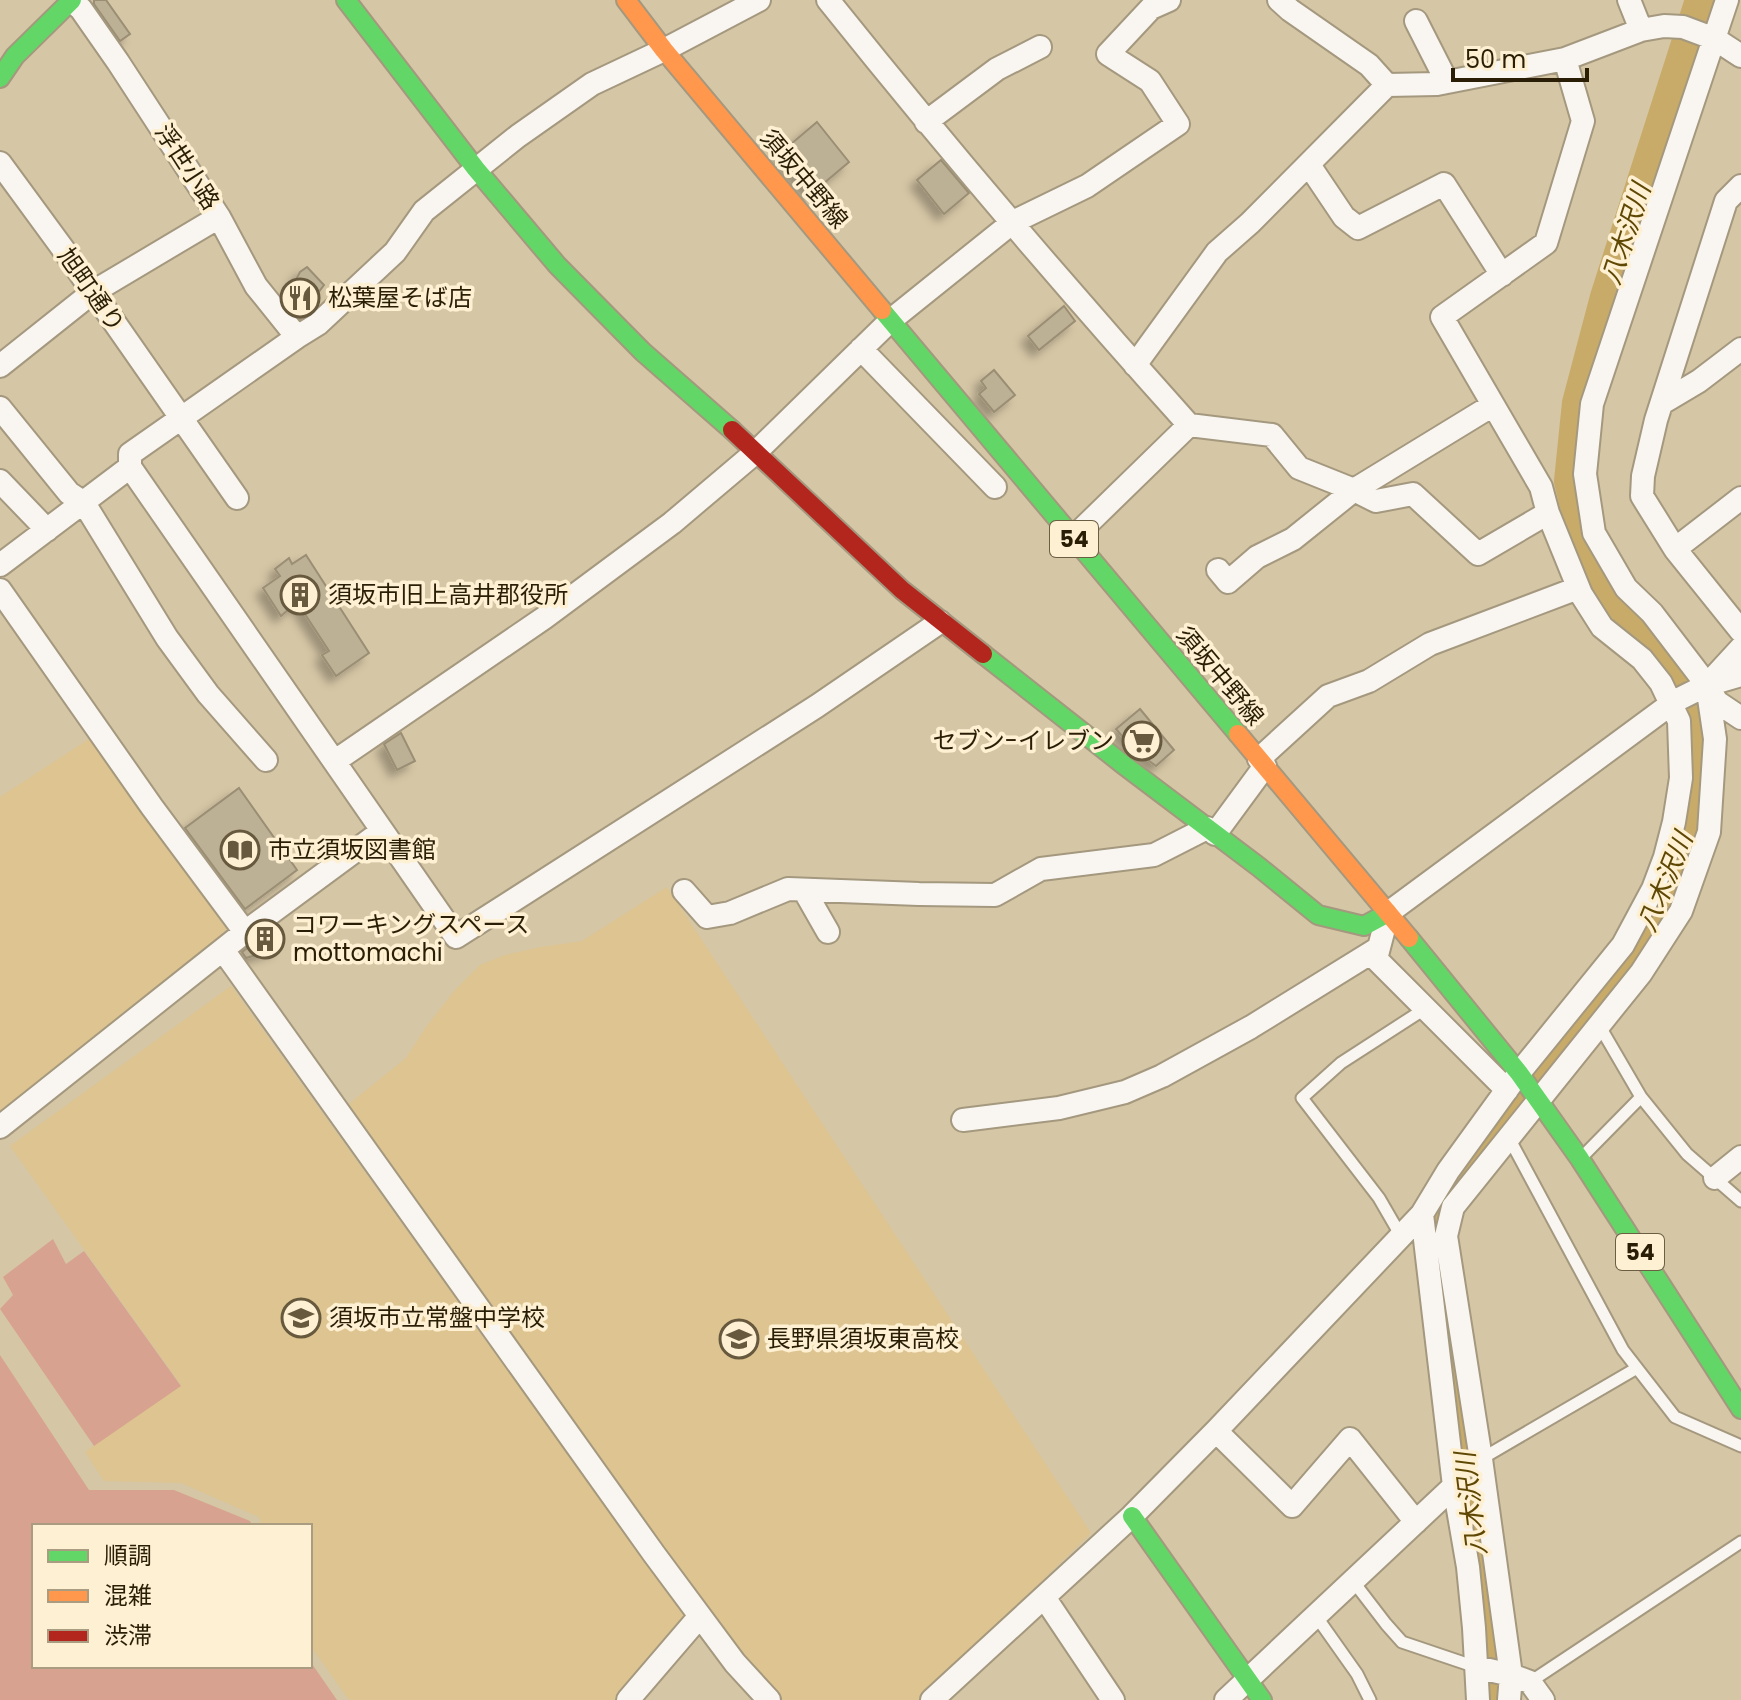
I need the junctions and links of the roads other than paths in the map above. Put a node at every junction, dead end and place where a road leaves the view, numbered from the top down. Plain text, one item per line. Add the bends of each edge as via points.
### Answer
1 (72, 0) edge
2 (346, 0) edge
3 (626, 0) edge
4 (759, 0) edge
5 (828, 0) edge
6 (1169, 0) edge
7 (1279, 0) edge
8 (1629, 0) edge
9 (1727, 0) edge
10 (1416, 21) dead end
11 (1641, 30) junction
12 (1712, 38) junction
13 (1040, 47) dead end
14 (664, 50) junction
15 (1741, 56) edge
16 (1565, 59) junction
17 (0, 78) edge
18 (1447, 82) junction
19 (1387, 85) junction
20 (926, 122) junction
21 (0, 163) edge
22 (1309, 165) junction
23 (476, 169) junction
24 (1741, 186) edge
25 (219, 217) junction
26 (1013, 222) junction
27 (1502, 275) junction
28 (93, 292) junction
29 (891, 320) junction
30 (297, 337) junction
31 (861, 349) junction
32 (1741, 349) edge
33 (1135, 365) junction
34 (0, 366) edge
35 (1662, 403) junction
36 (1493, 405) junction
37 (0, 408) edge
38 (180, 418) junction
39 (1189, 425) junction
40 (756, 452) junction
41 (130, 467) junction
42 (0, 481) edge
43 (995, 487) dead end
44 (1354, 490) junction
45 (237, 498) dead end
46 (1741, 498) edge
47 (84, 503) junction
48 (1548, 513) junction
49 (47, 530) junction
50 (1073, 538) junction
51 (1675, 549) junction
52 (0, 565) edge
53 (1218, 570) dead end
54 (1578, 588) junction
55 (0, 590) edge
56 (940, 622) junction
57 (1741, 631) edge
58 (1741, 648) edge
59 (1741, 675) edge
60 (1703, 687) junction
61 (1673, 703) junction
62 (1741, 718) edge
63 (266, 760) dead end
64 (335, 761) junction
65 (1262, 763) junction
66 (382, 831) junction
67 (1211, 831) junction
68 (804, 890) junction
69 (684, 891) dead end
70 (1388, 913) junction
71 (245, 932) junction
72 (828, 932) dead end
73 (1377, 949) junction
74 (223, 950) junction
75 (1452, 990) junction
76 (1426, 1008) junction
77 (1599, 1025) junction
78 (1516, 1080) junction
79 (1641, 1097) junction
80 (1537, 1098) junction
81 (963, 1120) dead end
82 (0, 1127) edge
83 (1509, 1137) junction
84 (1741, 1157) edge
85 (1580, 1159) junction
86 (1715, 1178) junction
87 (1741, 1201) edge
88 (1422, 1214) junction
89 (1401, 1236) junction
90 (1637, 1368) junction
91 (1741, 1409) edge
92 (1216, 1431) junction
93 (1741, 1446) edge
94 (1466, 1461) junction
95 (1454, 1486) junction
96 (1132, 1516) junction
97 (1416, 1522) junction
98 (1741, 1542) edge
99 (1353, 1581) junction
100 (1044, 1597) junction
101 (700, 1616) junction
102 (1316, 1616) junction
103 (1479, 1668) junction
104 (1248, 1680) junction
105 (1523, 1683) edge
106 (1102, 1695) edge
107 (628, 1700) edge
108 (769, 1700) edge
109 (932, 1700) edge
110 (1226, 1700) edge
111 (1262, 1700) edge
112 (1370, 1700) edge
113 (1478, 1700) edge
114 (1509, 1700) edge

1 - 17 main road
1 - 25 street, 浮世小路
2 - 23 main road
3 - 14 main road, 須坂中野線 / 54
4 - 14 street
5 - 20 street
6 - 26 street via 1151,8 1108,54 1150,81 1178,124 1087,186
7 - 19 street via 1369,65
8 - 11 street
9 - 12 street
10 - 18 street
11 - 12 street via 1683,27
11 - 16 street
12 - 15 street
12 - 60 street via 1592,404 1585,474 1594,533 1626,588 1652,613
13 - 20 street via 997,69
14 - 23 street via 592,84
14 - 29 main road, 須坂中野線 / 54
16 - 18 street
16 - 27 street via 1583,121 1546,243
18 - 19 street
19 - 22 street
20 - 26 street
21 - 28 street, 旭町通り
22 - 27 street via 1344,217 1358,228 1444,184
22 - 33 street via 1217,252
23 - 30 street via 424,211 395,252
23 - 40 main road via 557,265 643,352
24 - 35 street via 1726,201
25 - 28 street
25 - 30 street, 浮世小路 via 256,286
26 - 29 street
26 - 33 street
27 - 36 street via 1442,317
28 - 34 street
28 - 38 street, 旭町通り
29 - 31 street
29 - 50 main road, 須坂中野線 / 54
30 - 38 street
31 - 40 street
31 - 43 street
32 - 35 street
33 - 39 street
35 - 51 street via 1642,496
36 - 44 street
36 - 48 street via 1541,487
37 - 47 street via 69,493
38 - 41 street via 130,454
38 - 45 street, 旭町通り
39 - 44 street via 1272,435 1299,468
39 - 50 street
40 - 56 main road
40 - 64 street via 672,523 544,618
41 - 47 street
41 - 64 street
42 - 49 street
44 - 48 street via 1376,501 1413,494 1478,554
44 - 53 street via 1228,582
46 - 51 street
47 - 49 street
47 - 63 street via 167,638
48 - 54 street
49 - 52 street
50 - 65 main road, 須坂中野線 / 54
51 - 57 street
54 - 61 street via 1602,627 1642,659
54 - 65 street via 1430,644 1369,681 1328,696
55 - 71 street
56 - 66 street via 456,937
56 - 67 main road
58 - 60 street
59 - 60 street
60 - 61 street
60 - 62 street
60 - 77 street via 1715,739 1709,832 1681,911
61 - 70 street
61 - 78 street via 1679,721 1681,778 1653,889 1623,945
64 - 66 street
65 - 67 street
65 - 70 main road, 須坂中野線 / 54
66 - 71 street
67 - 68 street via 1154,855 1041,869 995,895
67 - 70 main road via 1318,915 1364,926
68 - 69 street via 788,889 707,917
68 - 72 street
70 - 73 street
70 - 75 main road, 須坂中野線 / 54
71 - 74 street
73 - 76 street via 1376,959
73 - 81 street via 1251,1027 1125,1092 1059,1108
74 - 82 street
74 - 101 street
75 - 76 street
75 - 78 main road, 須坂中野線 / 54
76 - 78 street
76 - 89 lane via 1341,1063 1302,1098 1379,1198
77 - 79 lane
77 - 80 street
78 - 80 main road, 須坂中野線 / 54
78 - 88 street
79 - 85 lane
79 - 86 lane via 1687,1154
80 - 83 street
80 - 85 main road, 須坂中野線 / 54
83 - 90 lane
83 - 94 street via 1453,1207 1446,1236
84 - 86 street
85 - 91 main road, 須坂中野線 / 54
86 - 87 lane
88 - 89 street
88 - 94 street
89 - 92 street
90 - 93 lane via 1675,1417
90 - 94 lane
92 - 96 street
92 - 97 street via 1292,1506 1350,1439
94 - 95 street
94 - 105 street
95 - 97 street
95 - 103 street
96 - 100 street
96 - 104 main road
97 - 99 street
98 - 105 lane
99 - 102 street
99 - 103 lane via 1402,1642
100 - 106 street
100 - 109 street
101 - 107 street
101 - 108 street
102 - 104 street
102 - 112 lane
103 - 105 street
103 - 113 street
104 - 110 street
104 - 111 main road
105 - 114 street

